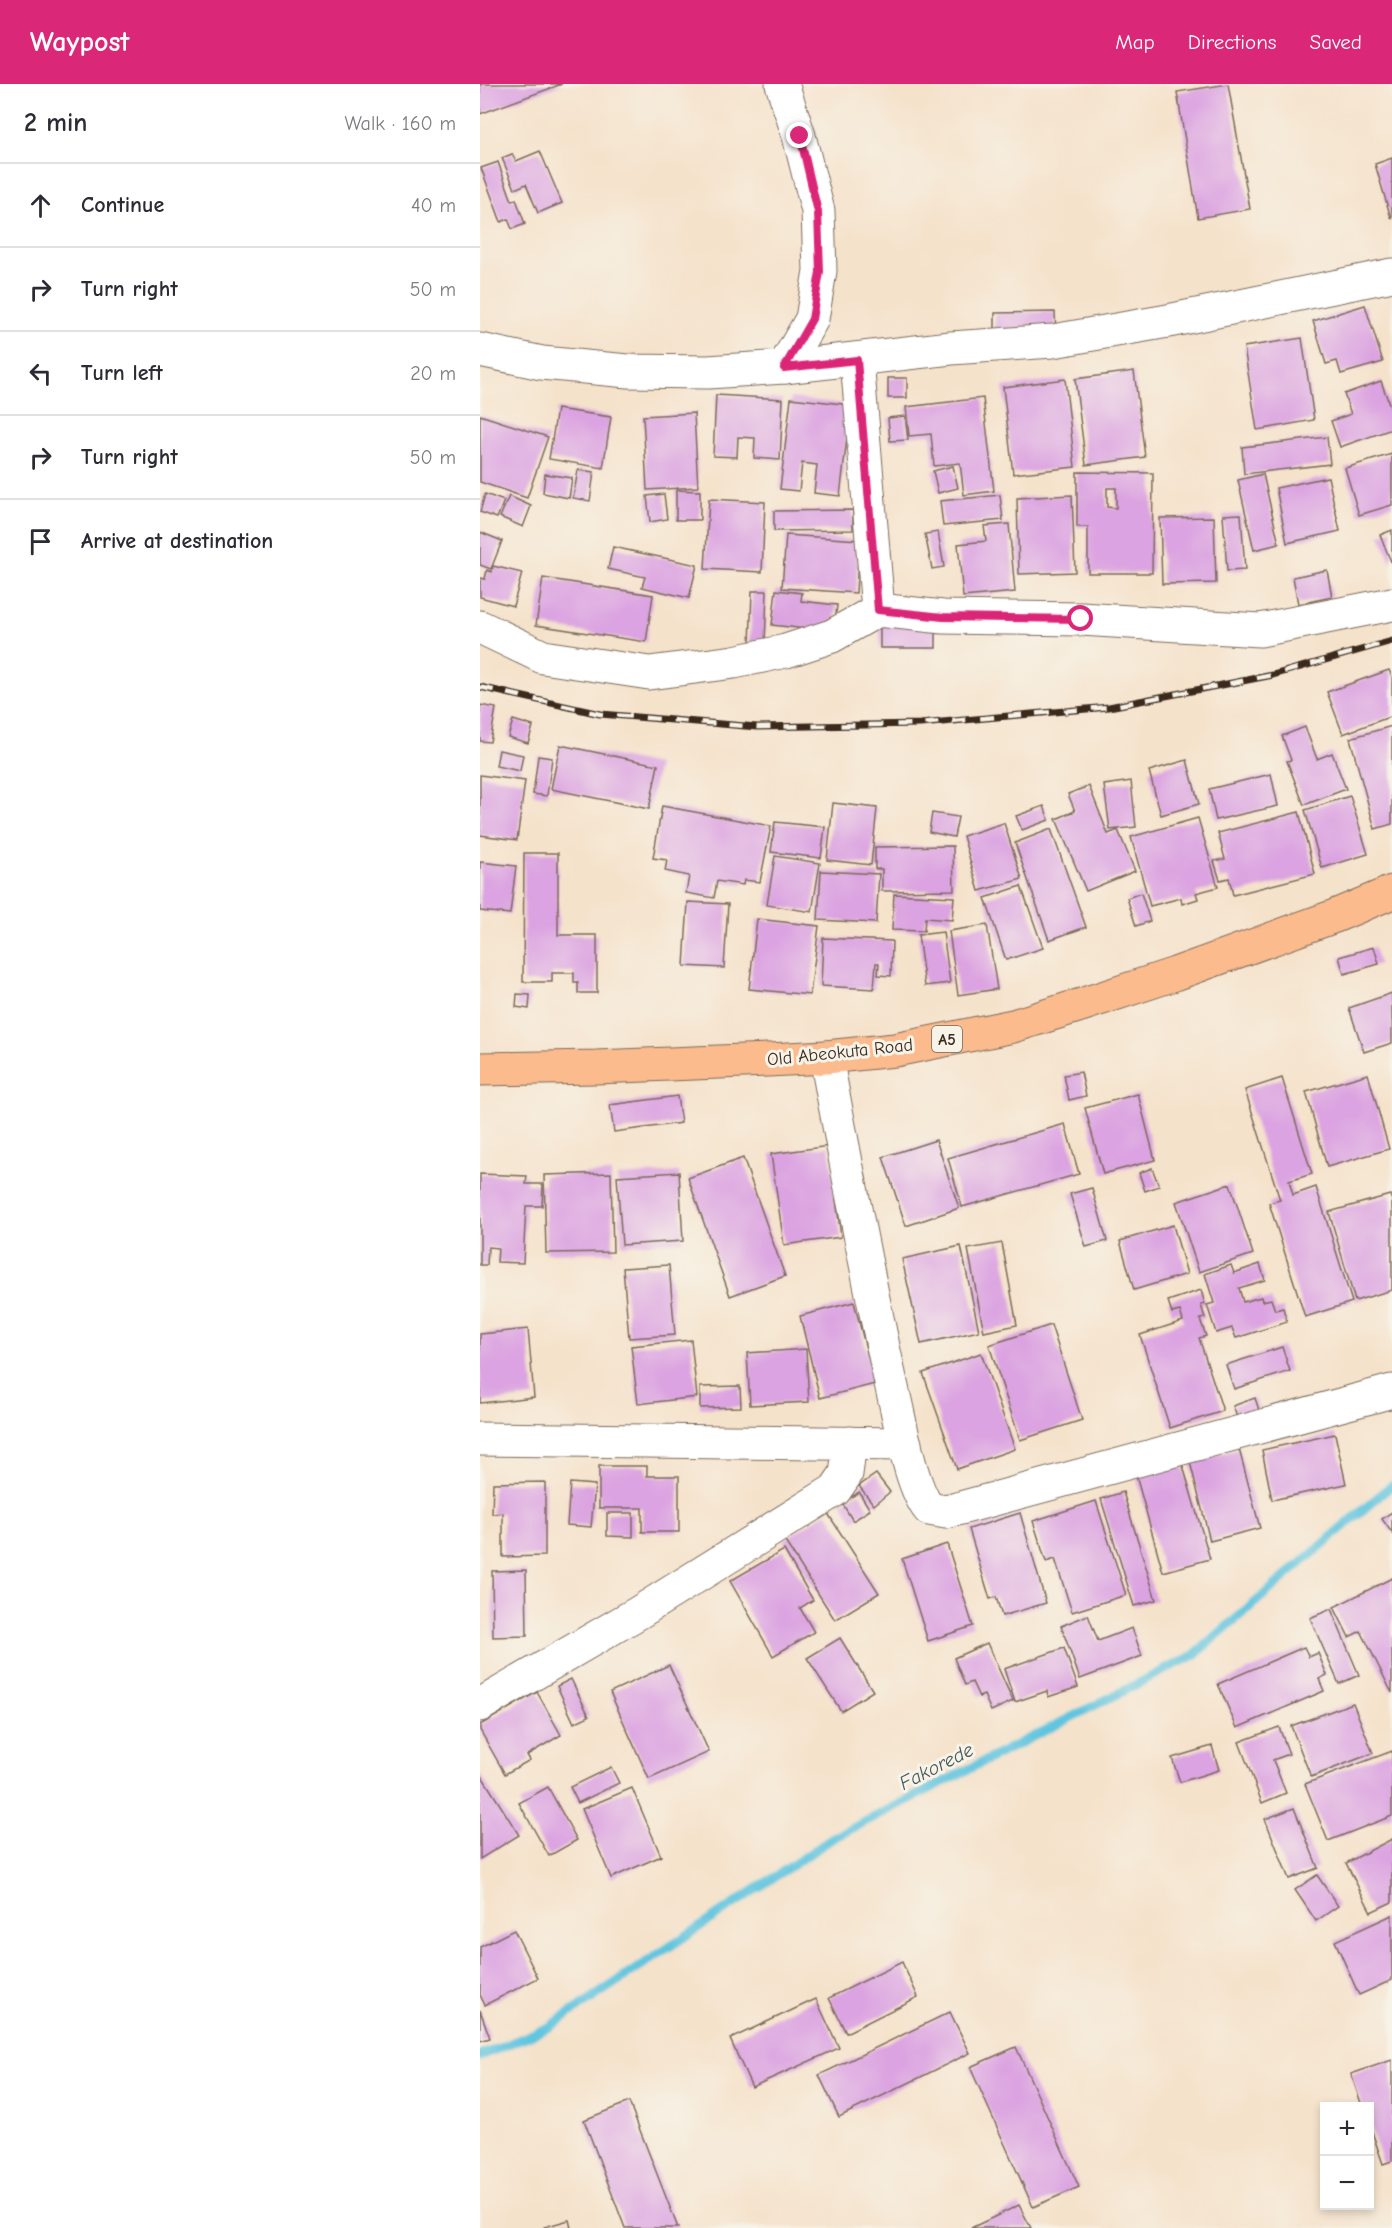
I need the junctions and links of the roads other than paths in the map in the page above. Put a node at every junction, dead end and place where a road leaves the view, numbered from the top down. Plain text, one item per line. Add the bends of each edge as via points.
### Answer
1 (782, 84) edge
2 (1392, 275) edge
3 (480, 350) edge
4 (857, 360) junction
5 (784, 368) junction
6 (1392, 604) edge
7 (878, 610) junction
8 (480, 627) edge
9 (1392, 892) edge
10 (826, 1057) junction
11 (480, 1069) edge
12 (1392, 1391) edge
13 (480, 1439) edge
14 (850, 1443) junction
15 (905, 1444) junction
16 (480, 1705) edge

1 - 5 street via 800,136 818,212 820,272 812,319
2 - 4 street via 1053,341
3 - 5 street via 542,363 628,372
4 - 5 street
4 - 7 street
6 - 7 street via 1260,630 1081,619 943,617
7 - 8 street via 832,636 786,651 734,663 649,673 543,657
9 - 10 highway, Old Abeokuta Road / A5 via 1175,974 1013,1026 895,1050
10 - 11 highway, Old Abeokuta Road / A5
10 - 15 street via 855,1215
12 - 15 street via 946,1512 928,1509 921,1500
13 - 14 street
14 - 15 street
14 - 16 street via 846,1474 835,1490 638,1613

